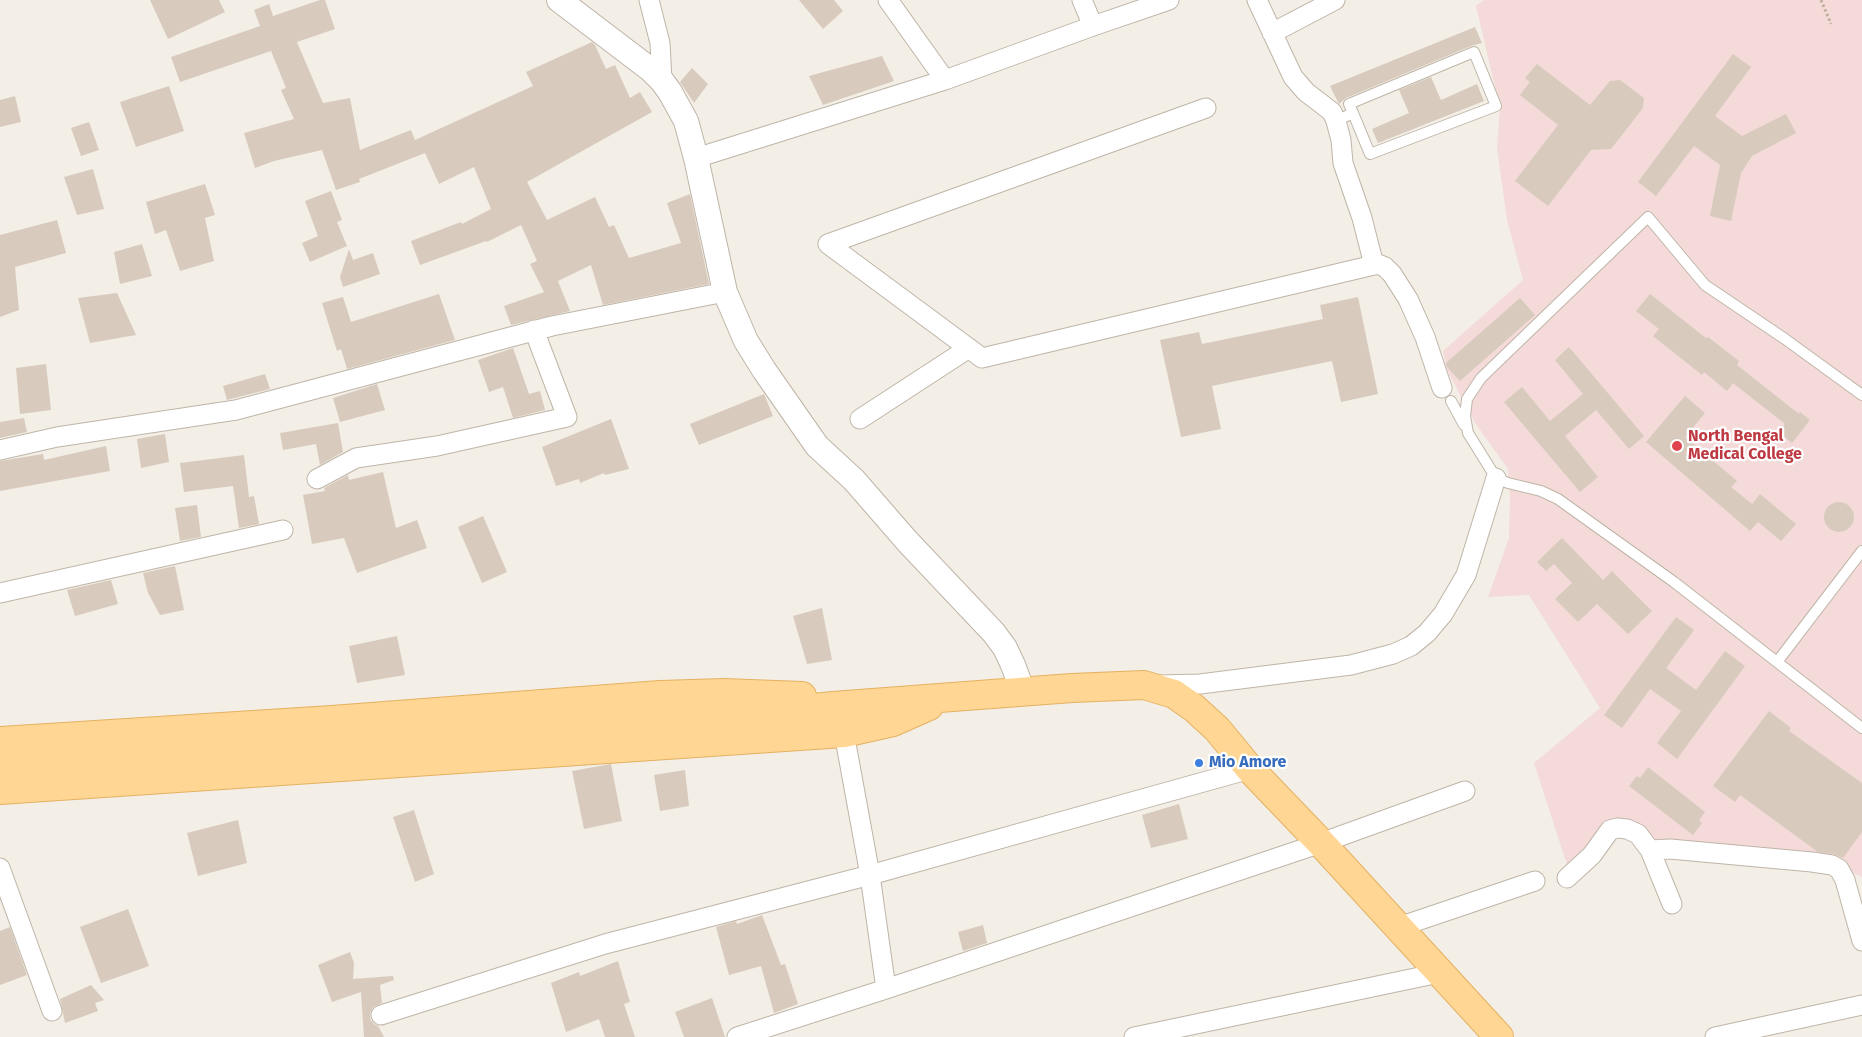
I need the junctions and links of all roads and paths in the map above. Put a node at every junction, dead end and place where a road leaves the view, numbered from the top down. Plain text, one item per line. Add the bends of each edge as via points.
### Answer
1 (559, 0) edge
2 (888, 0) edge
3 (1082, 0) edge
4 (1169, 0) edge
5 (1257, 0) edge
6 (1335, 0) edge
7 (1821, 0) edge
8 (650, 1) edge
9 (1831, 24) dead end
10 (1094, 26) junction
11 (1272, 34) junction
12 (945, 80) junction
13 (662, 81) junction
14 (1206, 108) dead end
15 (1344, 117) junction
16 (696, 158) junction
17 (1374, 265) junction
18 (725, 292) junction
19 (534, 330) junction
20 (969, 348) junction
21 (1447, 395) joint
22 (1862, 395) edge
23 (860, 419) dead end
24 (1468, 433) junction
25 (0, 450) edge
26 (1496, 478) junction
27 (316, 479) dead end
28 (283, 530) dead end
29 (1862, 551) edge
30 (0, 593) edge
31 (1777, 662) junction
32 (1144, 685) junction
33 (1023, 692) junction
34 (949, 698) junction
35 (833, 706) junction
36 (1862, 728) edge
37 (844, 733) junction
38 (0, 741) edge
39 (0, 769) edge
40 (1250, 770) junction
41 (0, 790) edge
42 (1465, 791) dead end
43 (1321, 843) junction
44 (1650, 850) junction
45 (0, 868) edge
46 (870, 875) junction
47 (1567, 878) dead end
48 (1535, 881) dead end
49 (1672, 904) dead end
50 (1399, 927) junction
51 (1862, 941) edge
52 (1439, 972) junction
53 (886, 989) junction
54 (1862, 1005) edge
55 (52, 1011) dead end
56 (381, 1016) dead end
57 (737, 1037) edge
58 (1134, 1037) edge
59 (1499, 1037) edge
60 (1715, 1037) edge

1 - 13 street
2 - 12 street
3 - 10 street
4 - 10 street
5 - 11 street
6 - 11 street
7 - 9 path
8 - 13 street via 660,43
10 - 12 street
11 - 15 street via 1293,77 1306,92
12 - 16 street
13 - 16 street via 686,121
14 - 20 street via 828,244
15 - 15 lane via 1349,104 1474,52 1496,106 1370,154
15 - 17 street via 1343,163
16 - 18 street
17 - 20 street via 982,358
17 - 21 street via 1385,267 1392,274 1408,300
18 - 19 street
18 - 33 street via 746,341 817,446 854,480 994,632 1014,665
19 - 25 street via 236,410 57,437
19 - 27 street via 566,417 437,446 356,458
20 - 23 street
21 - 24 lane
22 - 24 lane via 1705,285 1648,218 1481,378 1467,400
24 - 26 lane
26 - 31 lane via 1558,499 1674,582
26 - 32 street via 1466,575 1443,614 1411,646 1351,665 1200,684
28 - 30 street
29 - 31 lane
31 - 36 lane
32 - 33 main road
32 - 40 main road via 1174,694 1194,708
33 - 34 main road
34 - 35 main road
34 - 37 main road via 892,722
35 - 38 main road via 806,697 778,694 660,695
35 - 39 main road via 725,717
37 - 41 main road
37 - 46 street
40 - 43 main road
40 - 46 street
42 - 43 street
43 - 50 main road
43 - 53 street
44 - 47 street via 1638,834 1627,829 1610,830 1592,855
44 - 49 street
44 - 51 street via 1670,849 1832,865 1839,869 1845,880
45 - 55 street
46 - 53 street
46 - 56 street via 605,944
48 - 50 street
50 - 52 main road
52 - 58 street
52 - 59 main road
53 - 57 street
54 - 60 street

